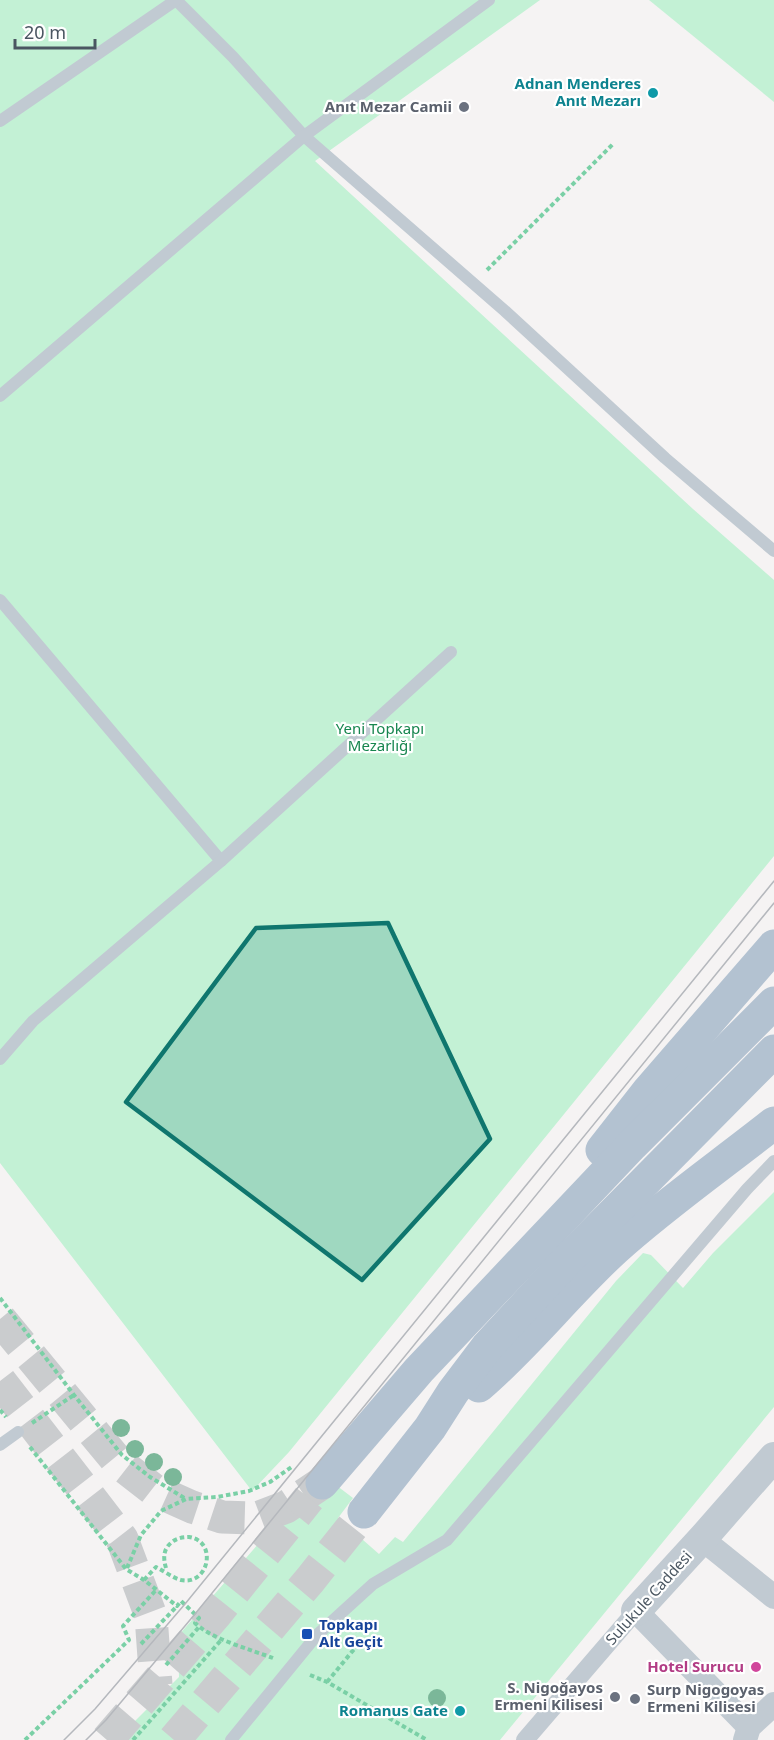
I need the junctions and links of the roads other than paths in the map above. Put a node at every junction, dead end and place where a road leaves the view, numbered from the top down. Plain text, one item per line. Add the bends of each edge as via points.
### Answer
1 (176, 0) edge
2 (489, 0) edge
3 (0, 121) edge
4 (304, 136) junction
5 (0, 396) edge
6 (774, 551) edge
7 (0, 600) edge
8 (451, 652) dead end
9 (221, 861) junction
10 (774, 946) edge
11 (774, 1003) edge
12 (774, 1051) edge
13 (0, 1059) edge
14 (774, 1123) edge
15 (774, 1161) edge
16 (523, 1260) junction
17 (430, 1428) junction
18 (18, 1432) road end
19 (0, 1445) edge
20 (774, 1457) edge
21 (321, 1483) tunnel mouth
22 (364, 1512) tunnel mouth
23 (702, 1539) junction
24 (774, 1597) edge
25 (636, 1611) junction
26 (774, 1704) edge
27 (250, 1717) junction
28 (747, 1733) edge
29 (231, 1740) edge
30 (245, 1740) edge
31 (525, 1740) edge

1 - 3 lane
1 - 4 lane
2 - 4 lane
4 - 5 lane
4 - 6 lane
7 - 9 lane
8 - 9 lane
9 - 13 lane via 33,1021
10 - 16 main road via 568,1189 541,1225
11 - 16 main road
12 - 17 main road via 571,1256 487,1347
14 - 17 main road via 616,1248 485,1381
15 - 27 lane via 447,1540 373,1584 317,1635
16 - 21 main road via 419,1370
17 - 22 main road
18 - 19 lane
20 - 23 street, Sulukule Caddesi
23 - 24 street
23 - 25 street, Sulukule Caddesi
25 - 28 street
25 - 31 street, Sulukule Caddesi
26 - 28 street
27 - 29 lane
27 - 30 lane

